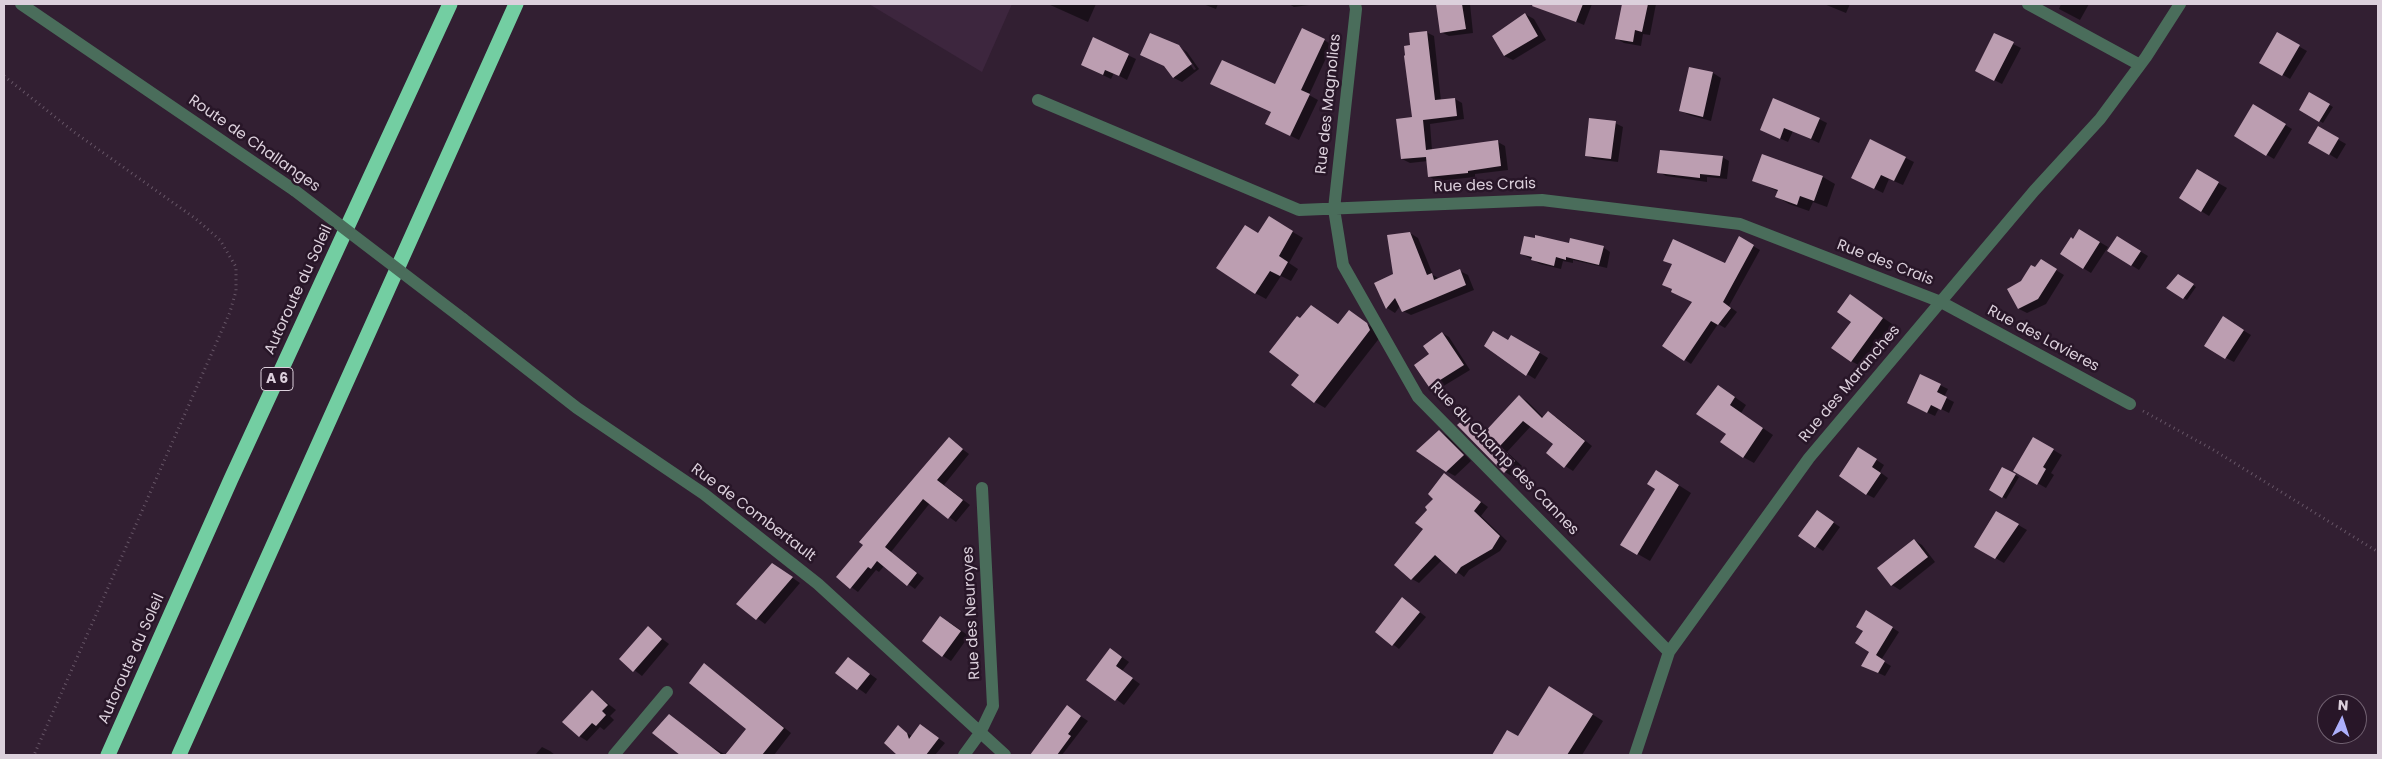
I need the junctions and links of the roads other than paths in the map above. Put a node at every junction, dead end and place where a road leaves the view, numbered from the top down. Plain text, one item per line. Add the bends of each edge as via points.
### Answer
1 (21, 4) edge
2 (450, 4) edge
3 (516, 4) edge
4 (1355, 4) edge
5 (2028, 4) edge
6 (2180, 4) edge
7 (2140, 66) junction
8 (1038, 100) dead end
9 (1334, 209) junction
10 (1941, 302) junction
11 (463, 320) joint
12 (2130, 404) road end
13 (982, 488) dead end
14 (1668, 652) junction
15 (667, 692) dead end
16 (980, 733) junction
17 (1637, 754) edge
18 (108, 755) edge
19 (179, 755) edge
20 (614, 755) edge
21 (964, 755) edge
22 (1005, 755) edge

1 - 11 street, Route de Challanges, bridge via 294,190
2 - 18 highway, Autoroute du Soleil / A 6 via 235,470
3 - 19 highway
4 - 9 street, Rue des Magnolias
5 - 7 street
6 - 7 street, Rue des Maranches
7 - 10 street, Rue des Maranches via 2100,119 2034,191
8 - 9 street, Rue des Crais via 1299,210
9 - 10 street, Rue des Crais via 1542,200 1740,224
9 - 14 street, Rue du Champ des Cannes via 1343,265 1418,397
10 - 12 street, Rue des Lavieres
10 - 14 street, Rue des Maranches via 1809,458
11 - 16 street, Rue de Combertault via 577,408 704,494 818,584
13 - 16 street, Rue des Neuroyes via 993,706
14 - 17 street, Rue des Maranches
15 - 20 street
16 - 21 street, Rue des Neuroyes
16 - 22 street, Rue de Combertault

